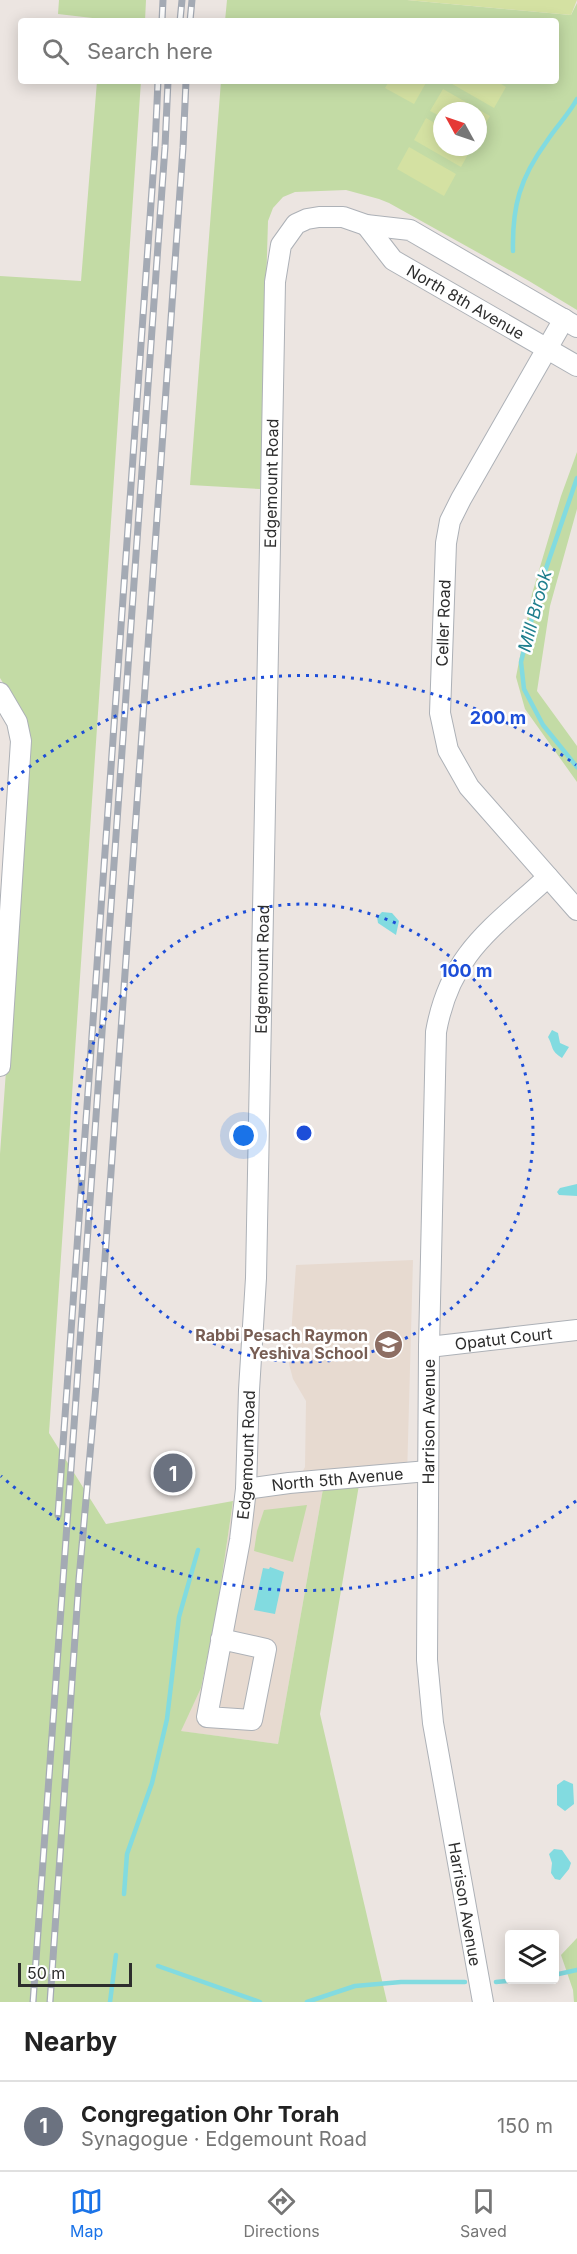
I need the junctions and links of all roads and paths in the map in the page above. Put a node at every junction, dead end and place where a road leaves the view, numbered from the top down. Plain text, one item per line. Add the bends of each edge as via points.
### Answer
1 (296, 224) joint
2 (366, 225) junction
3 (570, 323) edge
4 (546, 348) junction
5 (577, 366) edge
6 (0, 693) edge
7 (548, 877) junction
8 (577, 910) edge
9 (5, 915) edge
10 (4, 952) edge
11 (0, 1066) edge
12 (577, 1330) edge
13 (429, 1347) junction
14 (428, 1471) junction
15 (246, 1489) junction
16 (221, 1639) junction
17 (483, 2002) edge

1 - 2 street, North 8th Avenue via 313,218 343,217
1 - 15 street, Edgemount Road via 281,245 275,282 256,1278
2 - 3 street, North 8th Avenue via 410,230
2 - 4 street, North 8th Avenue via 393,260
3 - 4 street, Celler Road
4 - 5 street, North 8th Avenue
4 - 7 street, Celler Road via 450,521 440,714 448,750 469,787
6 - 9 street via 17,722 21,741
7 - 8 street, Celler Road
7 - 13 street, Harrison Avenue via 473,947 458,967 440,1009 436,1032
9 - 10 street
10 - 11 street
12 - 13 street, Opatut Court
13 - 14 street, Harrison Avenue
14 - 15 street, North 5th Avenue
14 - 17 street, Harrison Avenue via 427,1660 433,1723
15 - 16 street, Edgemount Road
16 - 16 street, Edgemount Road via 207,1717 252,1720 266,1649

